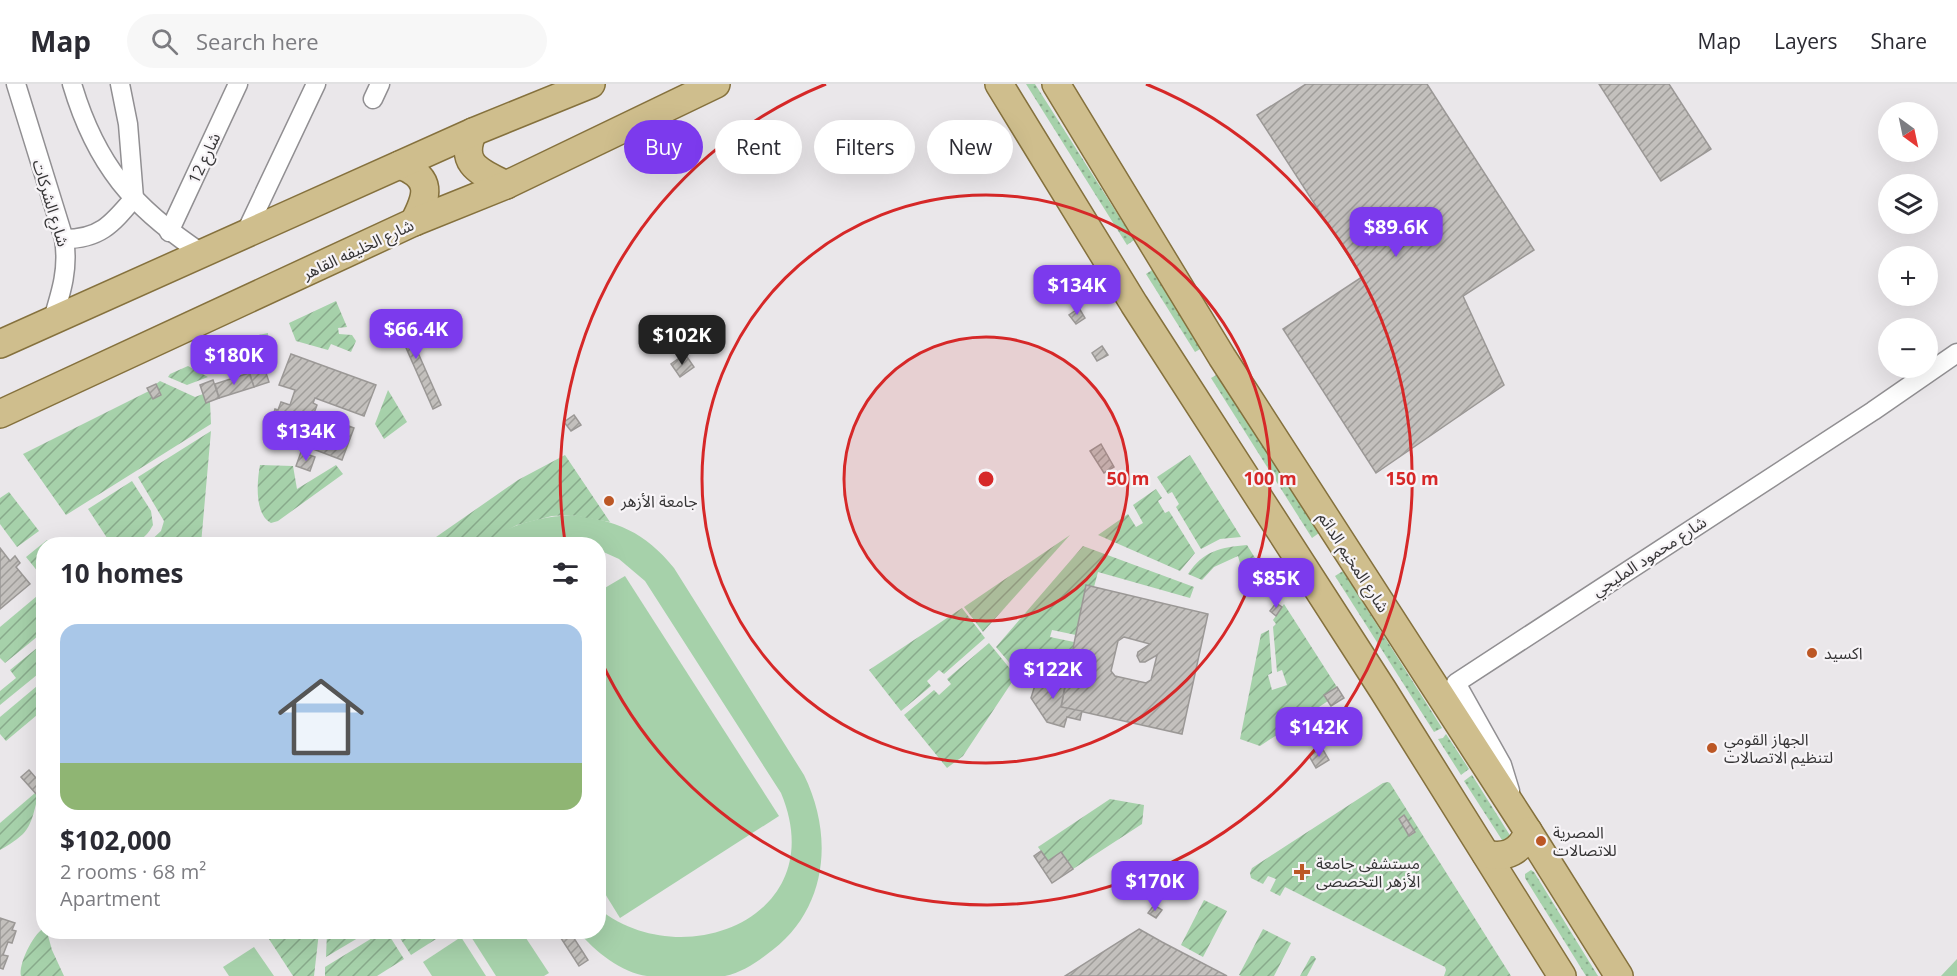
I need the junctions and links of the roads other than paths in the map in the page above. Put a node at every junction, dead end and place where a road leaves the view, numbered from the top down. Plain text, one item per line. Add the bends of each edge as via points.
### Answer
1 (16, 84) edge
2 (72, 84) edge
3 (120, 84) edge
4 (238, 84) edge
5 (316, 84) edge
6 (591, 84) edge
7 (716, 84) edge
8 (999, 84) edge
9 (1056, 84) edge
10 (473, 132) junction
11 (400, 165) junction
12 (506, 185) junction
13 (134, 198) junction
14 (414, 222) junction
15 (169, 232) junction
16 (244, 236) junction
17 (64, 239) junction
18 (203, 254) junction
19 (52, 322) junction
20 (0, 344) edge
21 (1957, 353) edge
22 (1222, 357) junction
23 (1183, 380) junction
24 (0, 414) edge
25 (1512, 807) junction
26 (1528, 831) junction
27 (1486, 854) junction
28 (1562, 976) edge
29 (1619, 976) edge

1 - 17 street, شارع الشركات
2 - 13 street via 93,141
3 - 13 street via 128,124
4 - 15 street, شارع 12
5 - 16 street
6 - 10 main road
7 - 12 main road, شارع الخليفه القاهر
8 - 23 main road
9 - 22 main road, شارع المخيم الدائم
10 - 11 main road
10 - 12 main road via 468,146 471,163
11 - 14 main road via 418,175 424,186 425,198
11 - 16 main road
12 - 14 main road, شارع الخليفه القاهر
13 - 15 street
13 - 17 street via 104,230 78,239
14 - 24 main road, شارع الخليفه القاهر
15 - 18 street
16 - 18 main road
17 - 19 street, شارع الشركات via 67,268
18 - 19 main road
19 - 20 main road
21 - 25 street, شارع محمود المليجي via 1456,683 1502,765
22 - 23 main road
22 - 25 main road, شارع المخيم الدائم
23 - 27 main road
25 - 26 main road, شارع المخيم الدائم
26 - 27 main road via 1523,844 1513,853 1499,857
26 - 29 main road, شارع المخيم الدائم
27 - 28 main road

